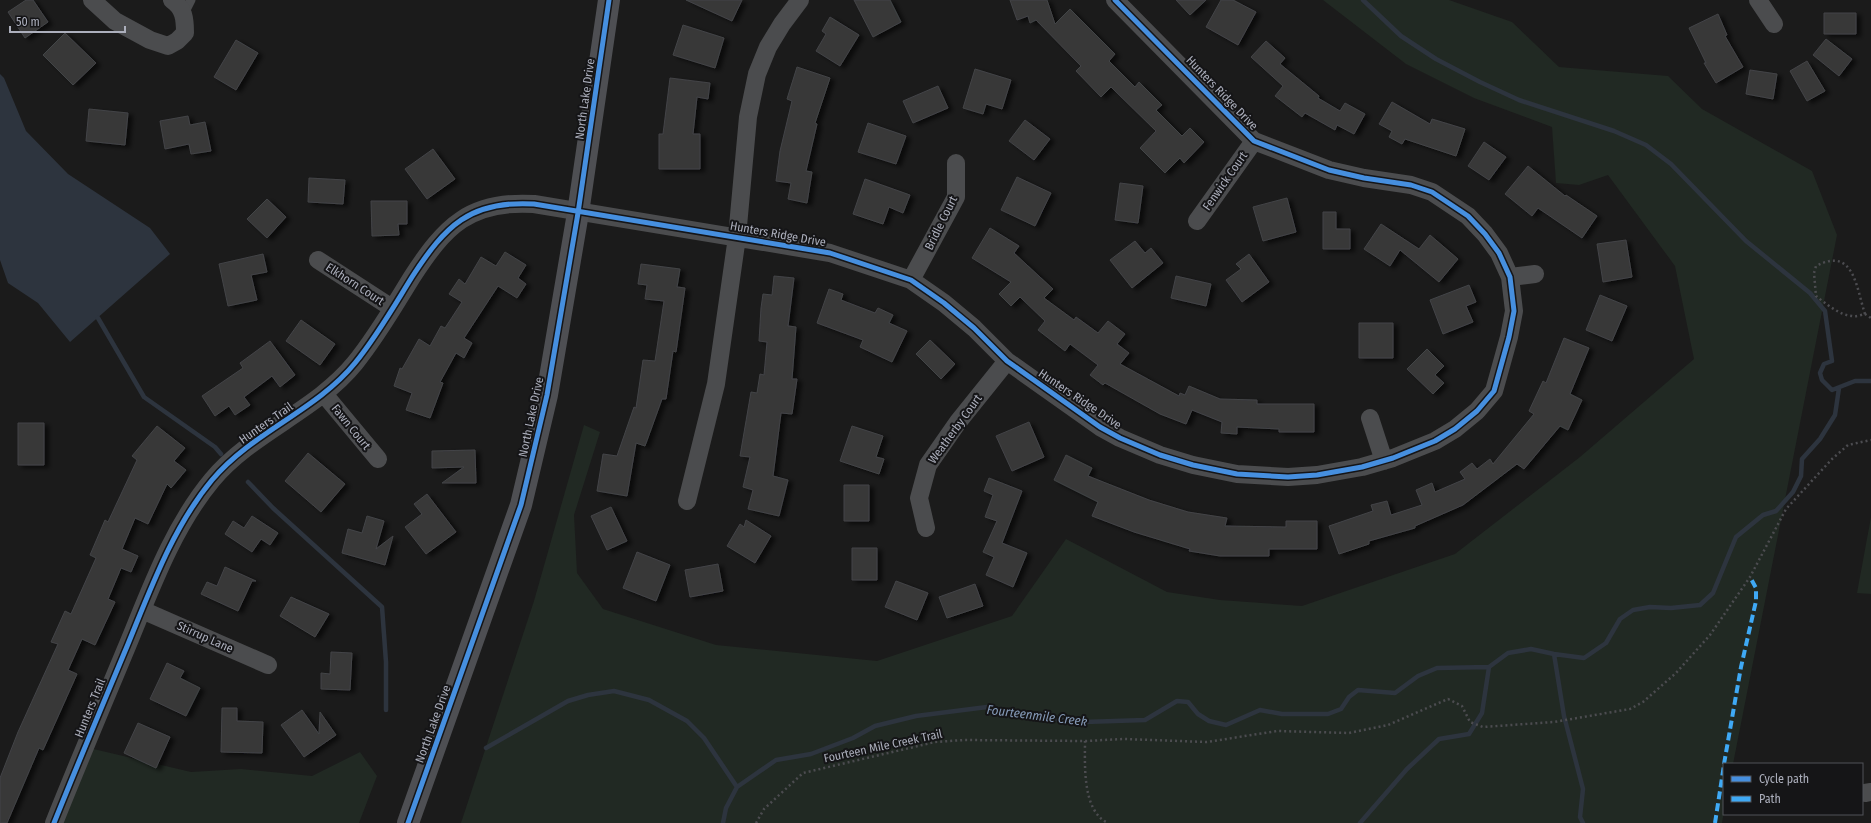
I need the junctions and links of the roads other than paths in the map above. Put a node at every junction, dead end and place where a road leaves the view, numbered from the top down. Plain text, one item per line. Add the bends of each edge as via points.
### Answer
1 (92, 0) edge
2 (172, 0) edge
3 (609, 0) edge
4 (800, 0) edge
5 (1115, 0) edge
6 (1758, 0) edge
7 (187, 7) edge
8 (1774, 24) dead end
9 (1254, 141) junction
10 (956, 163) dead end
11 (578, 213) junction
12 (1197, 221) dead end
13 (738, 237) junction
14 (318, 260) dead end
15 (1535, 274) dead end
16 (1510, 277) junction
17 (911, 280) junction
18 (392, 308) junction
19 (1008, 361) junction
20 (324, 394) junction
21 (1370, 418) dead end
22 (378, 460) dead end
23 (1384, 461) junction
24 (687, 501) dead end
25 (926, 528) dead end
26 (142, 610) junction
27 (268, 665) dead end
28 (54, 823) edge
29 (408, 823) edge

1 - 7 street via 115,21 150,40 168,46 185,33
2 - 7 street
3 - 11 main road, North Lake Drive
4 - 13 street, Hunters Ridge Drive via 768,47 757,74 748,117
5 - 9 street, Hunters Ridge Drive
6 - 8 street
9 - 12 street, Fenwick Court
9 - 16 street, Hunters Ridge Drive via 1330,170 1432,192 1468,216 1500,253
10 - 17 street, Bridle Court via 956,197
11 - 13 street, Hunters Ridge Drive
11 - 18 street, Hunters Trail via 519,203 497,205 475,212 439,238
11 - 29 main road, North Lake Drive via 547,395 521,505
13 - 17 street, Hunters Ridge Drive via 830,253
13 - 24 street, Hunters Ridge Drive via 716,384
14 - 18 street, Elkhorn Court
15 - 16 street
16 - 23 street, Hunters Ridge Drive via 1514,311 1494,391 1477,411 1455,429 1435,441
17 - 19 street, Hunters Ridge Drive via 974,328
18 - 20 street, Hunters Trail via 354,364
19 - 23 street, Hunters Ridge Drive via 1100,427 1160,455 1193,465 1237,474 1288,477 1317,475
19 - 25 street, Weatherby Court via 958,422 928,465 919,498
20 - 22 street, Fawn Court
20 - 26 street, Hunters Trail via 250,445 213,478 184,519
21 - 23 street
26 - 27 street, Stirrup Lane
26 - 28 street, Hunters Trail

